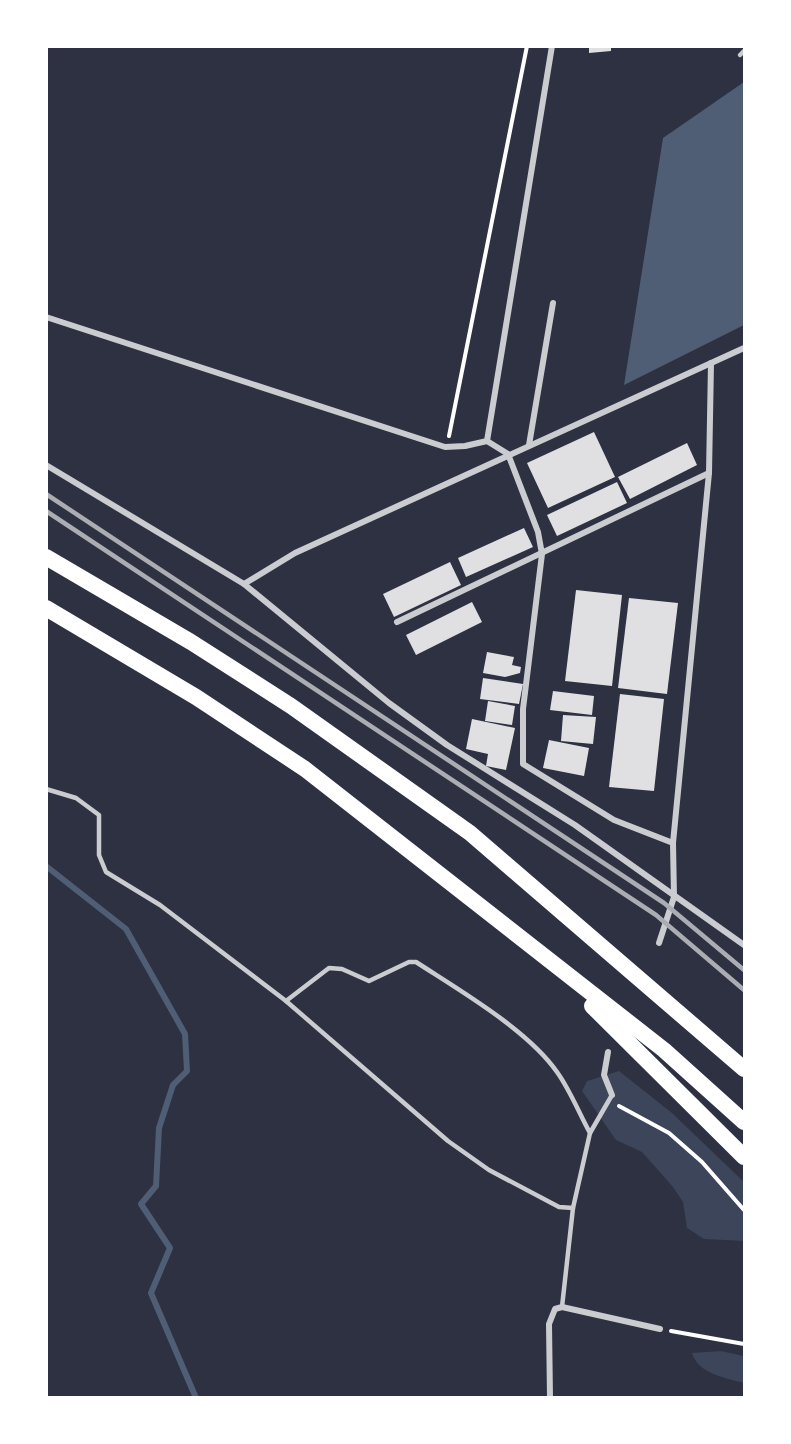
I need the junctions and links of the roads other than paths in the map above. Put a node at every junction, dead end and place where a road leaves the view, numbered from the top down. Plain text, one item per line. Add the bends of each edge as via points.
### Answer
1 (552, 46) edge
2 (744, 51) edge
3 (740, 55) dead end
4 (553, 303) dead end
5 (46, 317) edge
6 (744, 348) edge
7 (711, 363) junction
8 (487, 441) junction
9 (529, 445) junction
10 (508, 454) junction
11 (46, 465) edge
12 (709, 473) junction
13 (542, 554) junction
14 (46, 557) edge
15 (244, 584) junction
16 (46, 608) edge
17 (397, 622) dead end
18 (46, 789) edge
19 (673, 843) junction
20 (674, 897) junction
21 (659, 943) dead end
22 (744, 945) edge
23 (540, 955) junction
24 (286, 1001) junction
25 (608, 1052) dead end
26 (744, 1069) edge
27 (612, 1095) joint
28 (744, 1122) edge
29 (590, 1133) junction
30 (744, 1157) edge
31 (573, 1208) junction
32 (562, 1306) junction
33 (660, 1329) road end
34 (550, 1398) edge

1 - 8 street
2 - 3 lane
4 - 9 street
5 - 8 street via 446,447
6 - 7 street
7 - 9 street
7 - 12 street
8 - 10 street
9 - 10 street
10 - 13 street via 538,532
10 - 15 street via 295,553
11 - 15 street
12 - 13 street
12 - 19 street
13 - 17 street
13 - 19 street via 523,710 523,765 614,820
14 - 26 highway via 271,694 470,833
15 - 20 street via 437,738 574,825
16 - 23 highway via 196,697 305,769
18 - 24 lane via 76,798 99,815 99,855 106,872 160,905
19 - 20 street
20 - 21 street
20 - 22 street
23 - 28 highway via 664,1050
23 - 30 highway
24 - 29 lane via 329,968 342,969 369,981 416,962 537,1048 558,1072
24 - 31 lane via 456,1147 489,1170 559,1207
25 - 27 street via 604,1075
27 - 29 lane
29 - 31 lane
31 - 32 lane
32 - 33 street
32 - 34 street via 555,1309 549,1324

